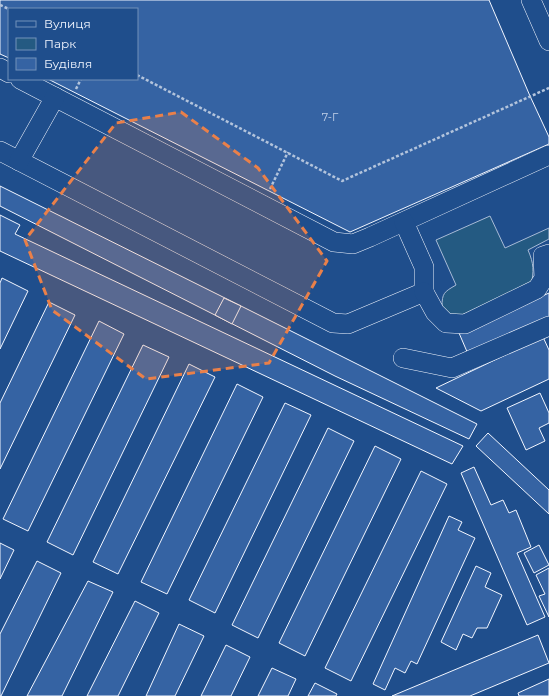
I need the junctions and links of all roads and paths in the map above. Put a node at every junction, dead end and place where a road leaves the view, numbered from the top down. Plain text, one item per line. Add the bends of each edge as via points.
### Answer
1 (531, 0) edge
2 (549, 41) edge
3 (138, 76) edge
4 (22, 80) edge
5 (549, 88) edge
6 (55, 97) junction
7 (0, 151) edge
8 (288, 152) junction
9 (549, 155) edge
10 (19, 161) junction
11 (262, 206) junction
12 (404, 222) junction
13 (549, 254) edge
14 (424, 292) junction
15 (549, 326) edge
16 (403, 358) dead end

1 - 2 lane
3 - 8 path
4 - 6 lane
5 - 8 path via 342,181
6 - 10 lane
6 - 11 lane
7 - 10 lane
8 - 11 path
9 - 12 lane
10 - 14 lane via 333,323 348,324
11 - 12 lane via 334,242 352,244
12 - 14 lane via 424,266
13 - 14 lane via 543,256 544,278 537,289 464,324 446,323 435,312
15 - 16 lane via 452,368

